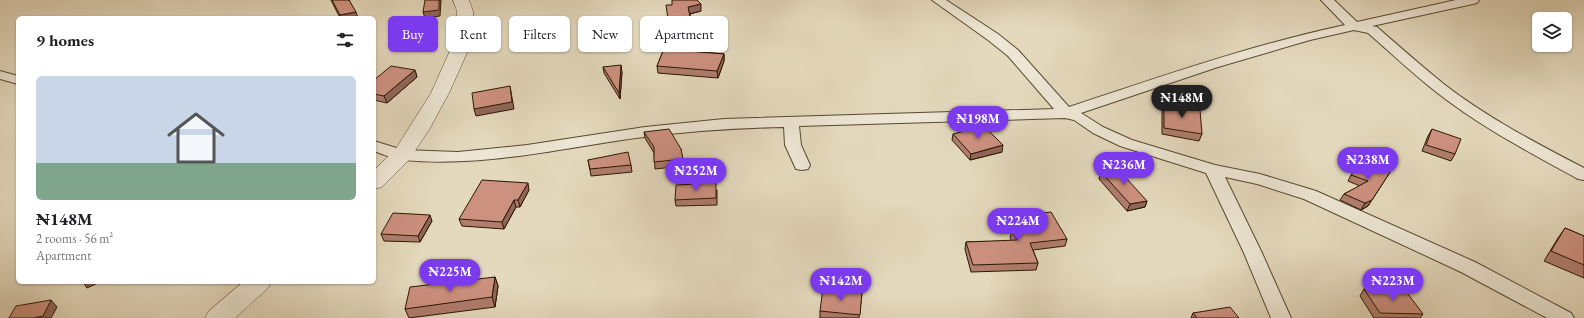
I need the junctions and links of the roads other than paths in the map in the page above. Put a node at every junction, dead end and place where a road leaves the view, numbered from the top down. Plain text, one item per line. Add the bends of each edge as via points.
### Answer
1 (461, 0) edge
2 (938, 0) edge
3 (1327, 0) edge
4 (1473, 0) edge
5 (1355, 26) junction
6 (0, 75) edge
7 (16, 79) edge
8 (1066, 113) junction
9 (791, 120) junction
10 (376, 147) edge
11 (402, 155) junction
12 (802, 165) dead end
13 (1213, 170) junction
14 (1584, 175) edge
15 (376, 180) edge
16 (257, 284) edge
17 (218, 318) edge
18 (1281, 318) edge
19 (1564, 318) edge

1 - 11 street via 465,11 466,35 440,93
2 - 8 street via 1013,53
3 - 5 street
4 - 5 street
5 - 8 street via 1213,64
5 - 14 street via 1372,30 1440,88 1490,123
6 - 7 street
8 - 9 street
8 - 13 street via 1079,117 1098,130 1126,143
9 - 11 street via 653,131 527,150 458,156
9 - 12 street via 792,145
10 - 11 street
11 - 15 street
13 - 18 street
13 - 19 street via 1260,179 1310,195 1468,268
16 - 17 street

